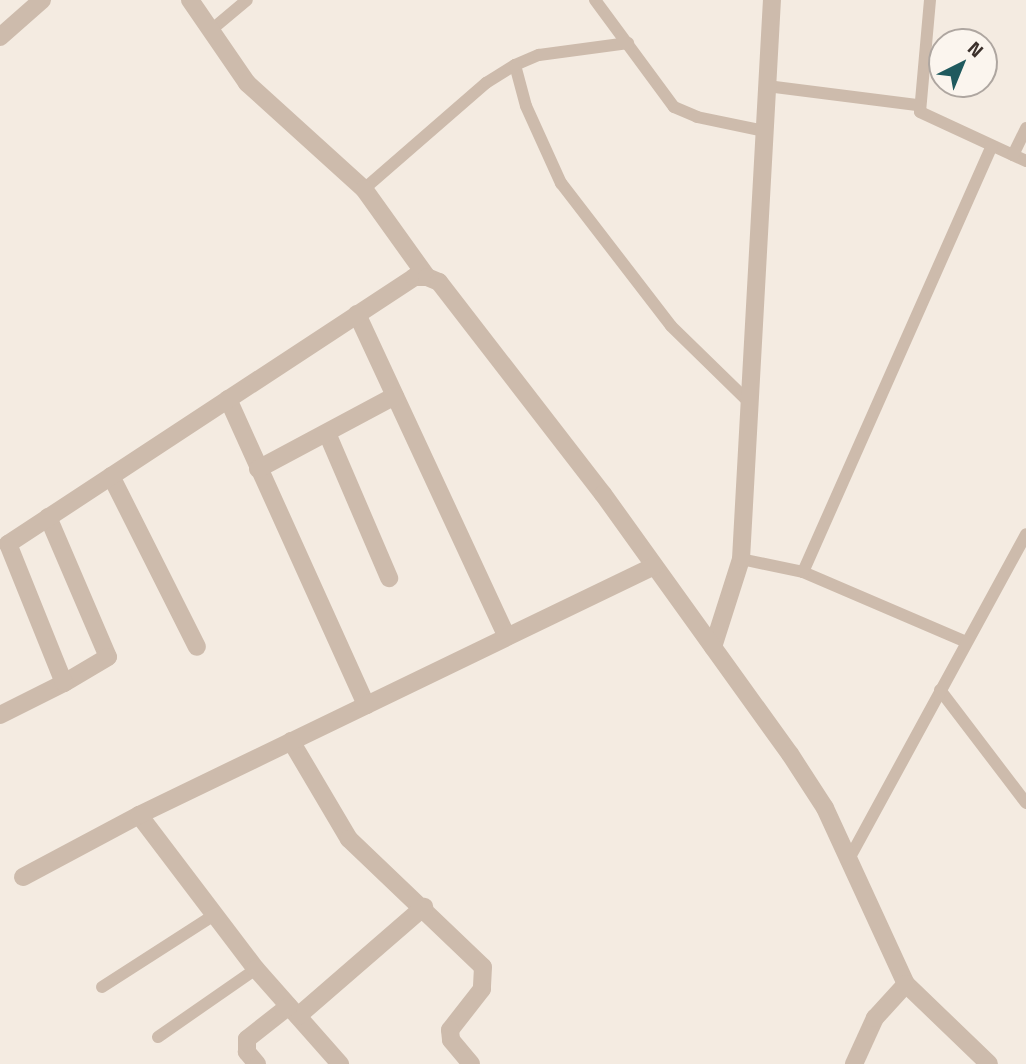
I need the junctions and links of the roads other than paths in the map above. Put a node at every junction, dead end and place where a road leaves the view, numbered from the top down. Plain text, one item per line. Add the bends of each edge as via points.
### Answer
1 (42, 0) edge
2 (190, 0) edge
3 (247, 0) edge
4 (595, 0) edge
5 (772, 0) edge
6 (930, 0) edge
7 (210, 31) junction
8 (0, 37) edge
9 (628, 43) junction
10 (514, 65) junction
11 (767, 86) junction
12 (917, 105) junction
13 (1026, 128) edge
14 (764, 131) junction
15 (992, 146) junction
16 (1013, 155) junction
17 (1026, 161) edge
18 (364, 190) junction
19 (427, 277) junction
20 (357, 314) junction
21 (395, 396) junction
22 (228, 399) junction
23 (749, 402) junction
24 (327, 433) junction
25 (258, 469) junction
26 (111, 476) junction
27 (48, 517) junction
28 (1026, 534) edge
29 (4, 546) edge
30 (741, 559) junction
31 (654, 566) junction
32 (803, 572) junction
33 (389, 578) dead end
34 (507, 637) junction
35 (966, 642) junction
36 (713, 646) junction
37 (197, 647) dead end
38 (64, 683) junction
39 (940, 690) junction
40 (366, 705) junction
41 (0, 715) edge
42 (291, 741) junction
43 (1026, 803) edge
44 (139, 815) junction
45 (849, 859) junction
46 (23, 877) dead end
47 (424, 907) junction
48 (214, 915) junction
49 (257, 969) junction
50 (906, 984) junction
51 (102, 987) dead end
52 (293, 1011) junction
53 (158, 1037) dead end
54 (257, 1064) edge
55 (340, 1064) edge
56 (471, 1064) edge
57 (854, 1064) edge
58 (989, 1064) edge

1 - 8 street
2 - 7 street
3 - 7 lane
4 - 9 lane
5 - 11 street
6 - 12 lane
7 - 18 street via 247,83
9 - 10 lane via 539,55
9 - 14 lane via 660,95 674,107 696,117
10 - 18 lane via 486,83
10 - 23 lane via 526,106 561,183 671,326
11 - 12 lane
11 - 14 street
12 - 15 lane via 929,120
13 - 16 lane
14 - 23 street
15 - 16 lane
15 - 32 lane
16 - 17 lane
18 - 19 street
19 - 20 street via 414,277
19 - 31 street via 439,282
20 - 21 street
20 - 22 street
21 - 24 street
21 - 34 street
22 - 25 street
22 - 26 street
23 - 30 street
24 - 25 street
24 - 33 street
25 - 40 street
26 - 27 street
26 - 37 street
27 - 29 street
27 - 38 street via 107,649 104,664
28 - 35 lane
29 - 38 street
30 - 32 lane
30 - 36 street
31 - 34 street
31 - 36 street
32 - 35 lane
34 - 40 street
35 - 39 lane
36 - 45 street via 825,808
38 - 41 street
39 - 43 lane
39 - 45 lane
40 - 42 street
42 - 44 street
42 - 47 street via 336,824
44 - 46 street
44 - 48 street
45 - 50 street
47 - 52 street
47 - 56 street via 483,967 482,989 450,1030 451,1040
48 - 49 street
48 - 51 lane
49 - 52 street
49 - 53 lane
50 - 57 street via 875,1017
50 - 58 street
52 - 54 street via 247,1039 247,1052
52 - 55 street

